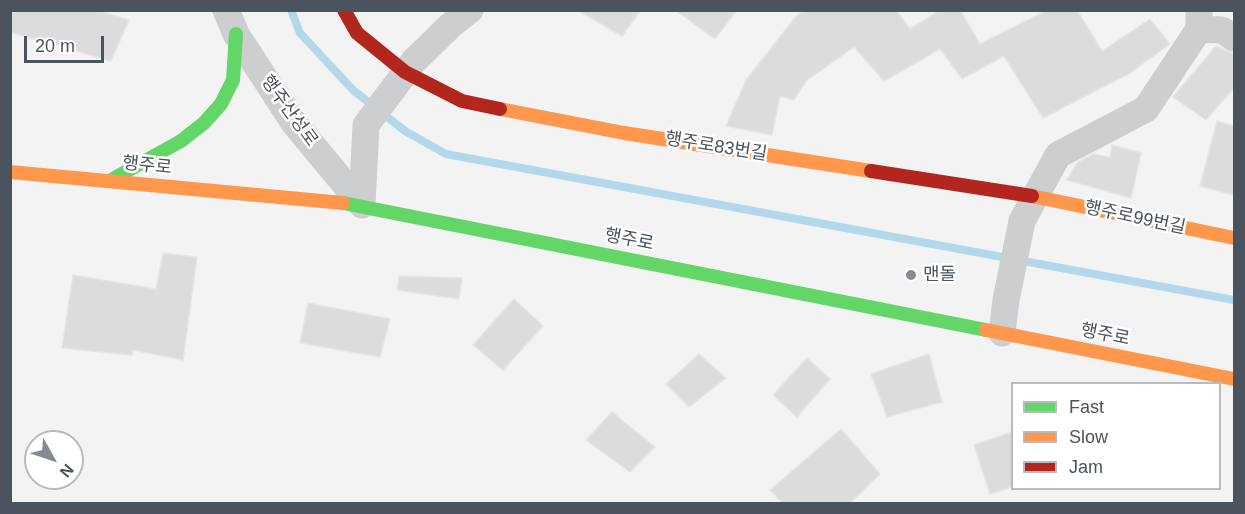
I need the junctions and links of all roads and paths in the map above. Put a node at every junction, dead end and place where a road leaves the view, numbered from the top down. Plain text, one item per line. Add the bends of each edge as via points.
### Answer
1 (344, 10) edge
2 (470, 10) edge
3 (1199, 20) edge
4 (231, 22) edge
5 (1234, 38) edge
6 (405, 72) junction
7 (10, 172) edge
8 (111, 180) junction
9 (1035, 197) junction
10 (362, 205) junction
11 (1234, 238) edge
12 (1002, 333) junction
13 (1234, 379) edge

1 - 6 main road, 행주로83번길 via 357,33
2 - 6 street
3 - 5 street
3 - 9 street via 1146,109 1058,154
4 - 8 main road via 233,80 221,104 181,141
4 - 10 street, 행주산성로 via 294,123
6 - 9 main road, 행주로83번길 via 462,101 624,133
6 - 10 street via 366,125
7 - 8 main road, 행주로
8 - 10 main road, 행주로
9 - 11 main road, 행주로99번길
9 - 12 street via 1022,221
10 - 12 main road, 행주로
12 - 13 main road, 행주로

